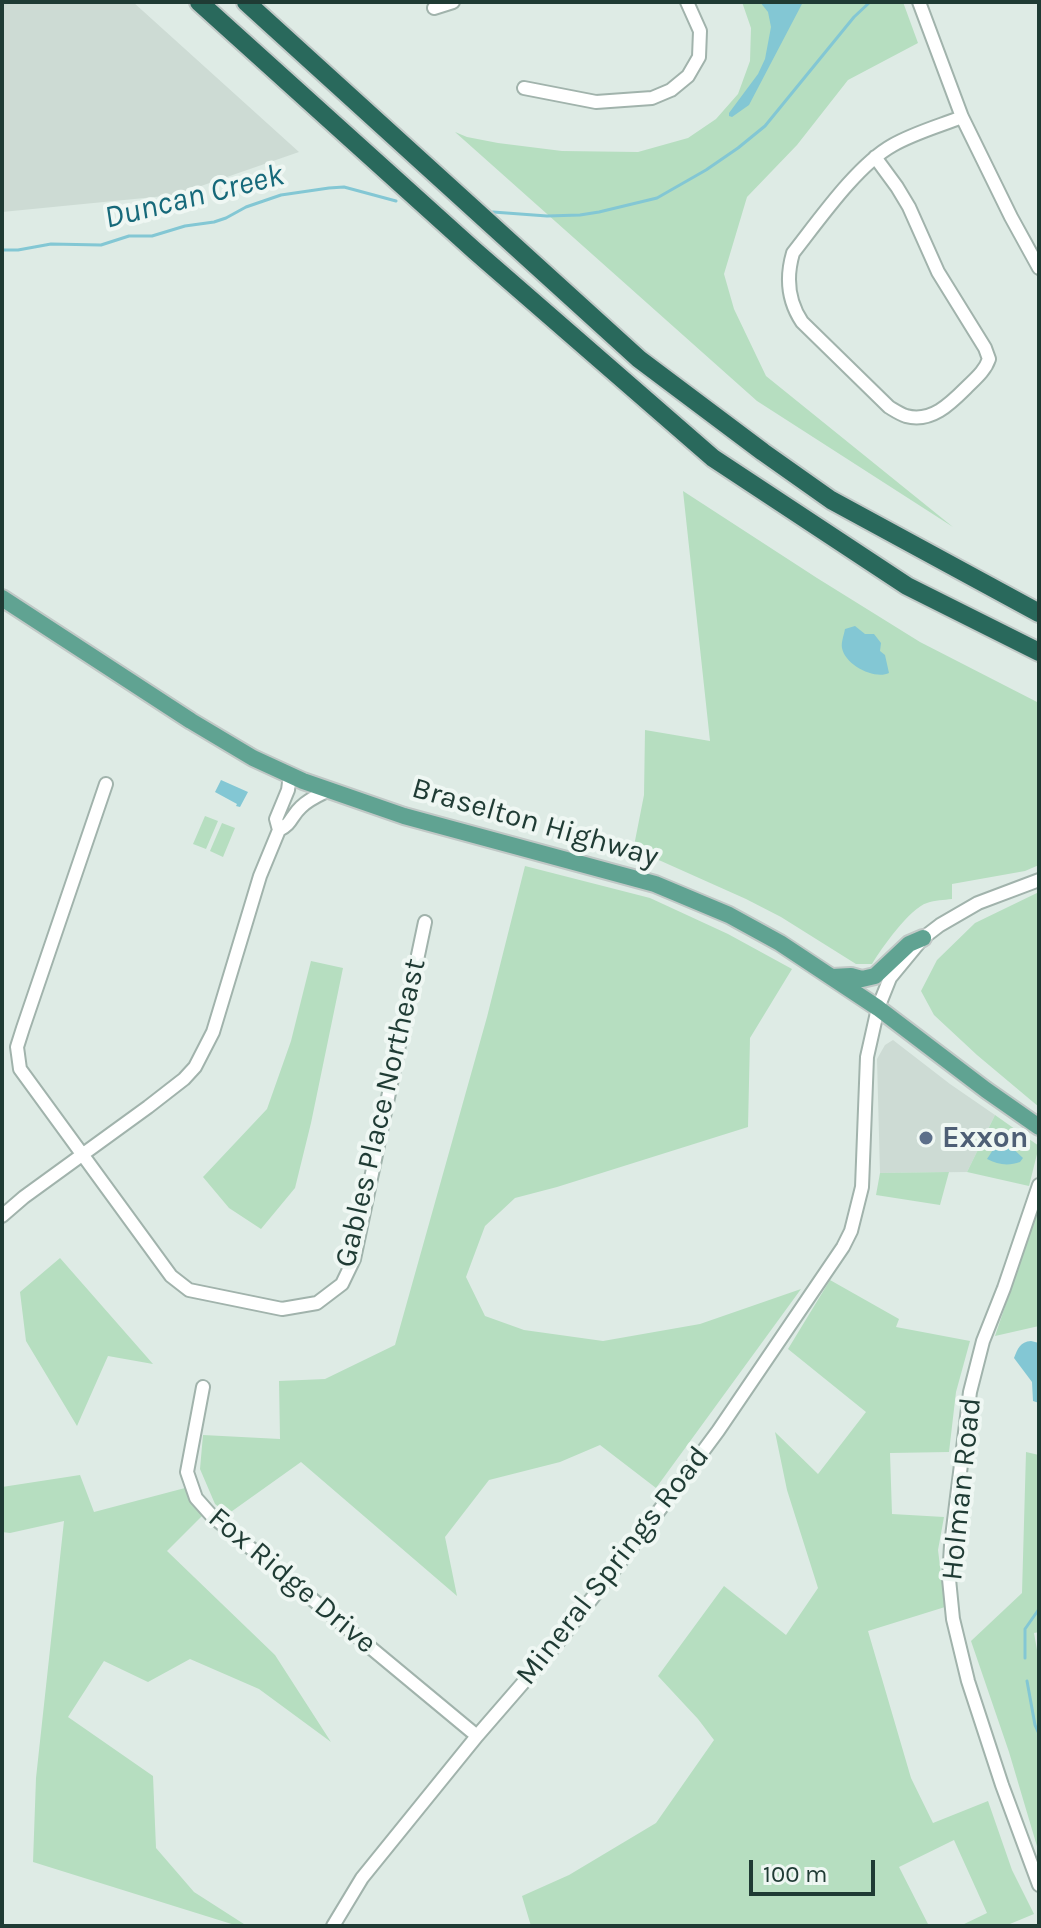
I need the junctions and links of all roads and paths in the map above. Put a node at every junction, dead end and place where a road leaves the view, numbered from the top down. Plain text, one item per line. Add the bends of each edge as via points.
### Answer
1 (199, 2) edge
2 (246, 2) edge
3 (453, 2) edge
4 (687, 2) edge
5 (919, 2) edge
6 (434, 8) dead end
7 (524, 88) dead end
8 (962, 117) junction
9 (875, 157) junction
10 (1039, 268) edge
11 (2, 598) edge
12 (1039, 613) edge
13 (1039, 652) edge
14 (290, 775) junction
15 (106, 784) dead end
16 (329, 790) junction
17 (279, 830) junction
18 (1039, 880) edge
19 (425, 922) dead end
20 (923, 938) junction
21 (832, 977) junction
22 (878, 1008) junction
23 (1039, 1127) edge
24 (81, 1156) junction
25 (1039, 1185) edge
26 (2, 1216) edge
27 (203, 1387) dead end
28 (477, 1736) junction
29 (1039, 1885) edge
30 (333, 1926) edge

1 - 13 highway via 713,458 907,586
2 - 12 highway via 639,359 831,500
3 - 6 street
4 - 7 street via 700,31 699,57 671,90 652,98 596,102
5 - 8 street
8 - 9 street
8 - 10 street
9 - 9 street via 793,253 790,296 802,322 889,407 922,417 948,405 989,359 938,272 909,207
11 - 14 main road, Braselton Highway via 191,721
14 - 16 main road, Braselton Highway
14 - 17 street via 276,819
15 - 24 street, Gables Place Northeast via 17,1047 20,1069
16 - 17 street via 298,809
16 - 21 main road, Braselton Highway via 404,816 655,884 729,915
17 - 24 street via 213,1032 195,1067
18 - 20 street, Mineral Springs Road via 978,903
19 - 24 street, Gables Place Northeast via 354,1259 342,1284 317,1303 282,1309 189,1290 171,1276
20 - 21 main road via 875,976
20 - 22 street, Mineral Springs Road via 890,978
21 - 22 main road, Braselton Highway
22 - 23 main road, Braselton Highway
22 - 28 street, Mineral Springs Road via 867,1057 862,1187 843,1247 718,1431 555,1646
24 - 26 street
25 - 29 street, Holman Road via 970,1392 949,1579 968,1681
27 - 28 street, Fox Ridge Drive via 187,1472 196,1498
28 - 30 street, Mineral Springs Road via 362,1878

